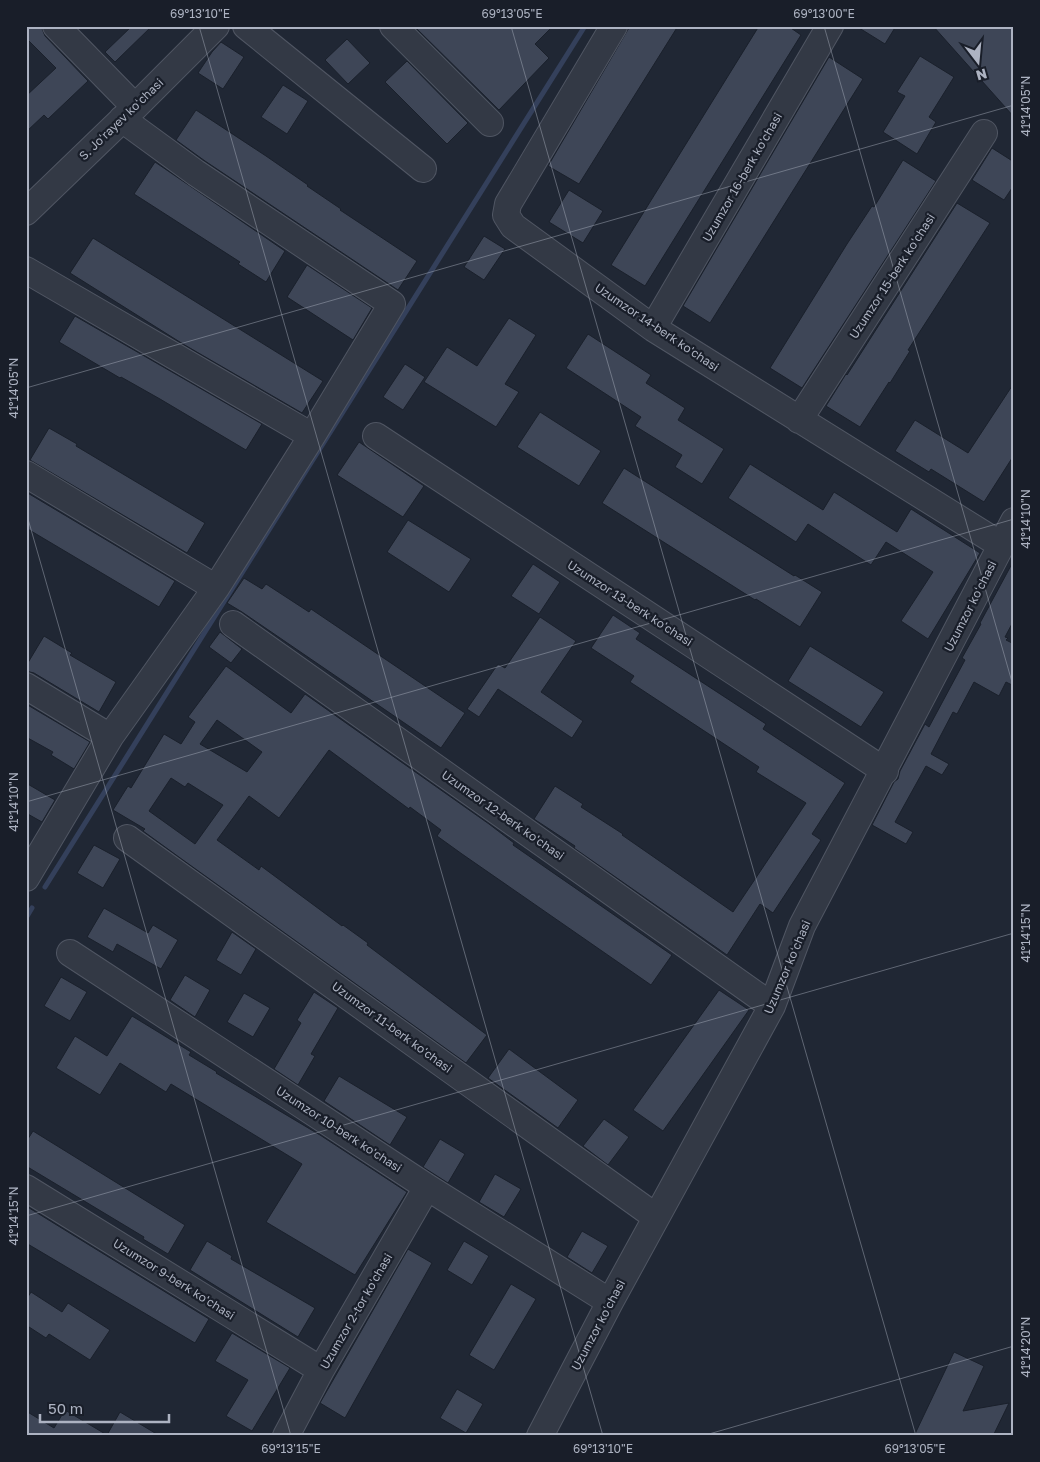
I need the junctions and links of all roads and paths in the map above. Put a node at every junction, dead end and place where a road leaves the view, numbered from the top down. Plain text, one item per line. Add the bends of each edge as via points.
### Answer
1 (56, 26) edge
2 (216, 26) edge
3 (246, 26) edge
4 (393, 26) edge
5 (614, 26) edge
6 (830, 26) edge
7 (129, 113) junction
8 (490, 122) dead end
9 (984, 133) dead end
10 (423, 169) dead end
11 (26, 212) edge
12 (26, 270) edge
13 (653, 328) junction
14 (799, 420) junction
15 (312, 436) junction
16 (376, 436) dead end
17 (26, 474) edge
18 (1014, 521) edge
19 (1001, 544) junction
20 (216, 588) junction
21 (233, 624) dead end
22 (26, 686) edge
23 (110, 737) junction
24 (885, 771) junction
25 (128, 838) dead end
26 (26, 878) edge
27 (70, 953) dead end
28 (772, 1006) junction
29 (427, 1186) junction
30 (26, 1188) edge
31 (656, 1217) junction
32 (610, 1302) junction
33 (321, 1370) junction
34 (286, 1436) edge
35 (540, 1436) edge

1 - 7 street
2 - 7 street, S. Joʻrayev koʻchasi
3 - 10 street
4 - 8 street
5 - 13 street, Uzumzor 14-berk ko'chasi via 511,197 506,215 513,226
6 - 13 street, Uzumzor 16-berk ko'chasi
7 - 11 street, S. Joʻrayev koʻchasi
7 - 15 street via 196,173 392,304
9 - 14 street, Uzumzor 15-berk ko'chasi
12 - 15 street
13 - 14 street, Uzumzor 14-berk ko'chasi
14 - 19 street, Uzumzor 14-berk ko'chasi
15 - 20 street
16 - 24 street, Uzumzor 13-berk ko'chasi
17 - 20 street
18 - 19 street, Uzumzor koʻchasi
19 - 24 street, Uzumzor koʻchasi
20 - 23 street
21 - 28 street, Uzumzor 12-berk ko'chasi
22 - 23 street
23 - 26 street
24 - 28 street, Uzumzor koʻchasi via 802,926
25 - 31 street, Uzumzor 11-berk ko'chasi
27 - 29 street, Uzumzor 10-berk ko'chasi
28 - 31 street, Uzumzor koʻchasi
29 - 32 street, Uzumzor 10-berk ko'chasi
29 - 33 street, Uzumzor 2-tor ko'chasi
30 - 33 street, Uzumzor 9-berk ko'chasi
31 - 32 street, Uzumzor koʻchasi
32 - 35 street, Uzumzor koʻchasi
33 - 34 street, Uzumzor 2-tor ko'chasi

